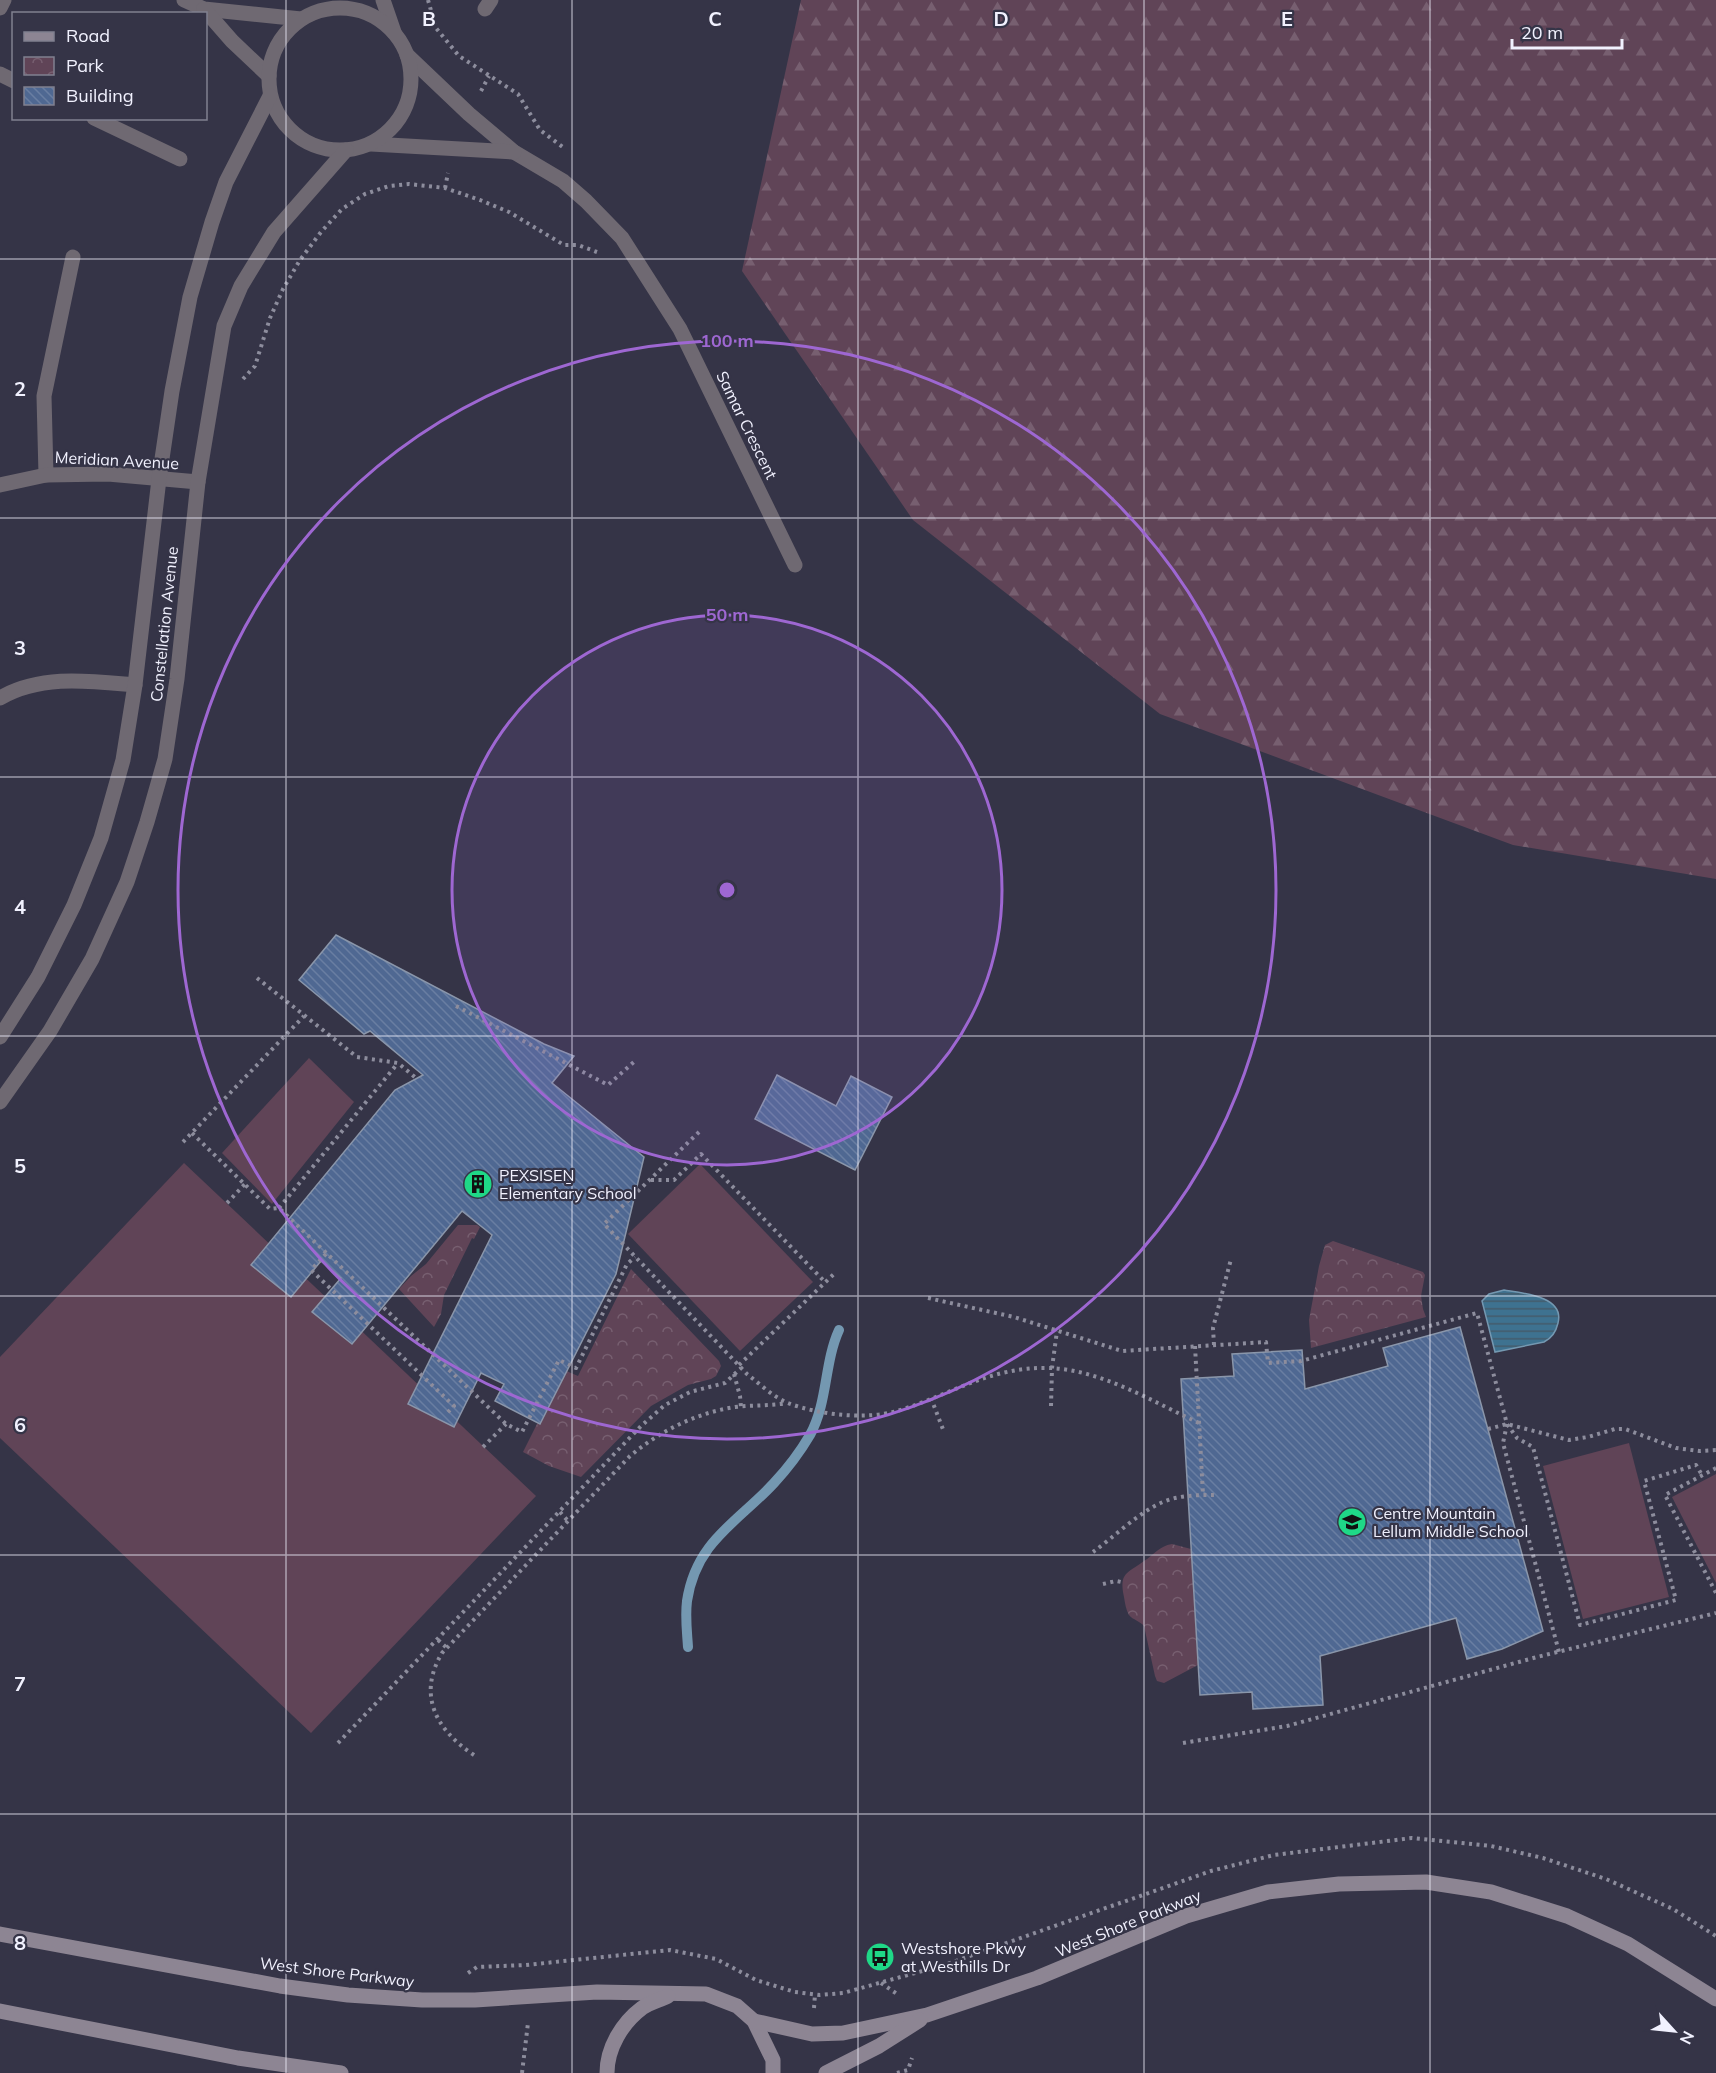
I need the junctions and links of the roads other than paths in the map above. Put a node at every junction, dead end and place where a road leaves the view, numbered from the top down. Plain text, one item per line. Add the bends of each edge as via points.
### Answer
1 (4, 0) edge
2 (184, 0) edge
3 (383, 0) edge
4 (326, 5) edge
5 (0, 8) edge
6 (204, 9) junction
7 (207, 12) edge
8 (207, 12) edge
9 (301, 20) junction
10 (394, 32) junction
11 (407, 55) junction
12 (269, 76) junction
13 (270, 96) junction
14 (98, 120) edge
15 (371, 144) junction
16 (346, 150) junction
17 (514, 152) junction
18 (180, 159) dead end
19 (73, 256) dead end
20 (46, 474) junction
21 (159, 479) junction
22 (198, 482) junction
23 (0, 486) edge
24 (795, 566) dead end
25 (135, 686) junction
26 (0, 698) edge
27 (0, 1037) edge
28 (0, 1102) edge
29 (0, 1934) edge
30 (674, 1994) junction
31 (1716, 1999) edge
32 (0, 2011) edge
33 (927, 2015) junction
34 (754, 2021) junction
35 (341, 2073) edge
36 (607, 2073) edge
37 (773, 2073) edge
38 (826, 2073) edge

1 - 5 street
2 - 6 street
3 - 10 street
4 - 9 street
4 - 10 street via 374,16
6 - 7 street
6 - 9 street
8 - 12 street
9 - 12 street via 273,54
10 - 11 street
11 - 15 street via 411,81 406,106 392,128
11 - 17 street, Samar Crescent
12 - 13 street
13 - 16 street via 290,131 307,143
13 - 21 street, Constellation Avenue via 226,182 190,297
14 - 18 street
15 - 16 street
15 - 17 street, Samar Crescent
16 - 22 street, Constellation Avenue via 273,232 224,326
17 - 24 street, Samar Crescent via 563,181 622,238 680,329
19 - 20 street via 44,396
20 - 21 street, Meridian Avenue
20 - 23 street, Meridian Avenue
21 - 22 street, Meridian Avenue
21 - 25 street, Constellation Avenue
22 - 28 street, Constellation Avenue via 165,759 147,822 127,882 92,958 50,1031
25 - 26 street via 52,681
25 - 27 street, Constellation Avenue via 123,760 101,838 74,905 38,977
29 - 30 main road, West Shore Parkway via 279,1986 348,1995 475,2000 597,1992
30 - 34 main road, West Shore Parkway via 706,1994 737,2006
30 - 36 main road via 643,2007 620,2030 607,2061
31 - 33 main road, West Shore Parkway via 1628,1944 1567,1916 1491,1892 1426,1882 1339,1884 1268,1892 1186,1916 1036,1978
32 - 35 main road via 238,2058
33 - 34 main road, West Shore Parkway via 843,2033 812,2034
33 - 38 main road, West Shore Parkway
34 - 37 main road via 773,2060

